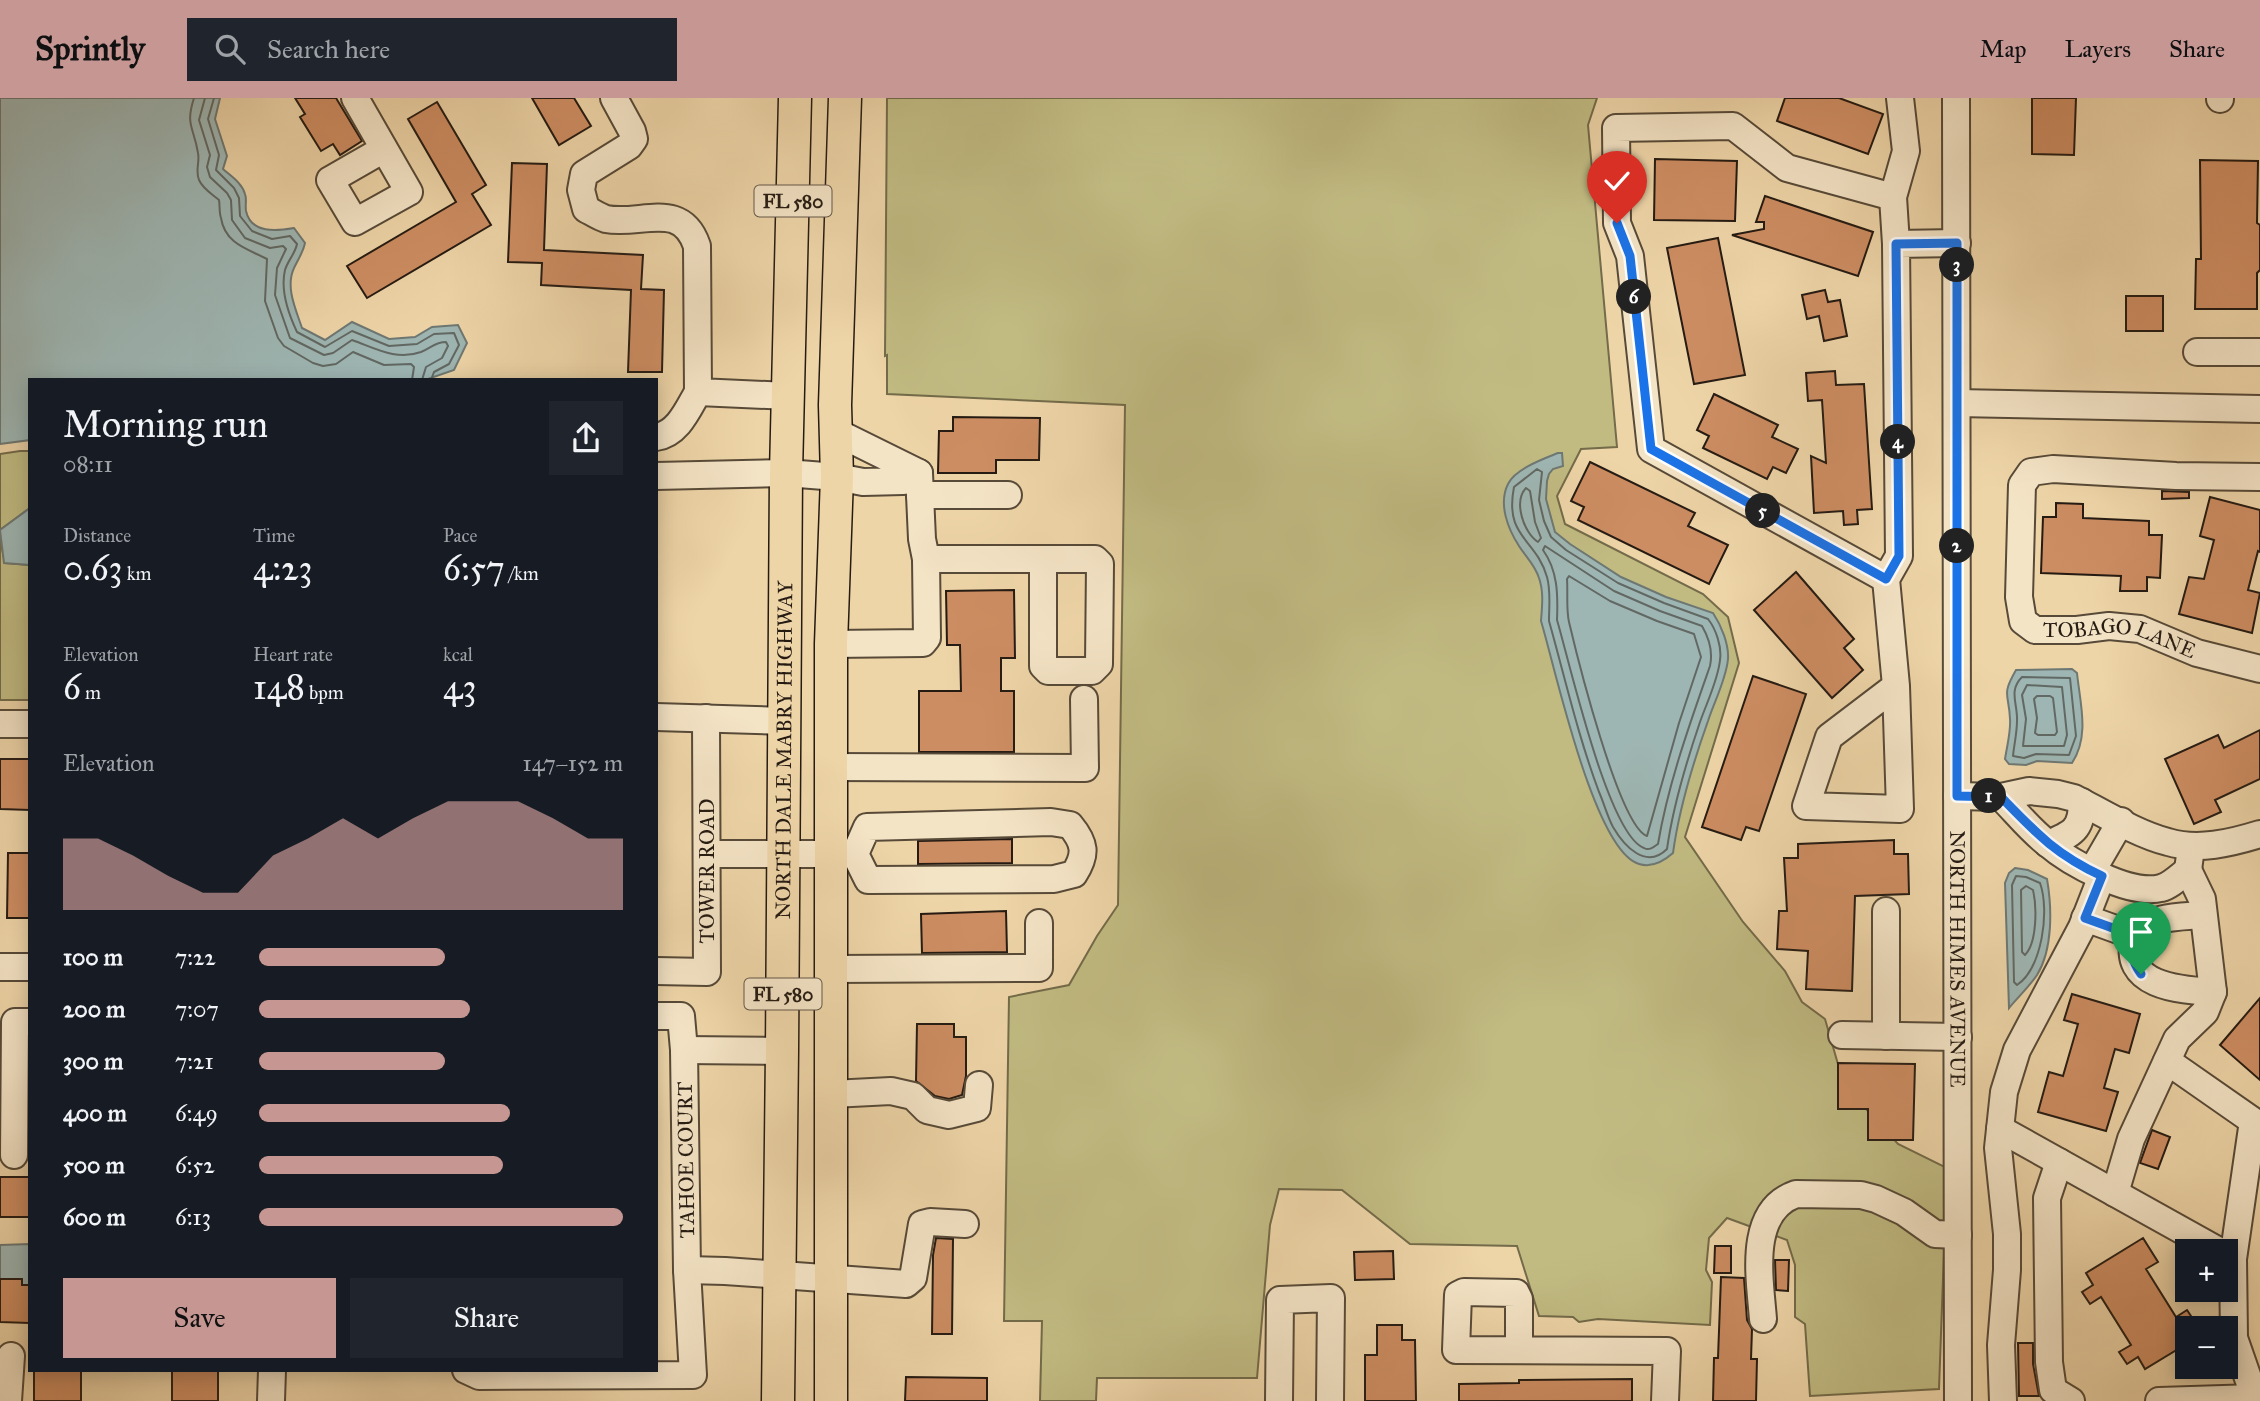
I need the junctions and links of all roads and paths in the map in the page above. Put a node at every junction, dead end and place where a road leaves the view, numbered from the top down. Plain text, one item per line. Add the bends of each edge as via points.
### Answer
1 (614, 98) edge
2 (795, 98) edge
3 (845, 98) edge
4 (1900, 98) edge
5 (1956, 98) edge
6 (359, 99) edge
7 (384, 149) dead end
8 (1893, 197) junction
9 (1957, 243) junction
10 (1896, 244) junction
11 (2197, 352) dead end
12 (2260, 352) edge
13 (698, 392) junction
14 (788, 396) junction
15 (1957, 403) junction
16 (2260, 409) edge
17 (836, 418) junction
18 (658, 437) edge
19 (786, 473) junction
20 (658, 477) edge
21 (837, 477) junction
22 (2260, 477) edge
23 (920, 484) junction
24 (1008, 495) dead end
25 (926, 559) junction
26 (1043, 560) dead end
27 (1886, 579) junction
28 (831, 645) junction
29 (2260, 669) edge
30 (1896, 686) junction
31 (1084, 699) dead end
32 (658, 717) edge
33 (706, 718) junction
34 (785, 721) junction
35 (0, 724) edge
36 (28, 724) edge
37 (831, 767) junction
38 (1957, 796) junction
39 (2001, 797) junction
40 (2082, 802) junction
41 (2121, 821) junction
42 (2260, 834) edge
43 (2048, 845) junction
44 (707, 854) junction
45 (784, 854) junction
46 (843, 854) junction
47 (2189, 858) junction
48 (2097, 873) junction
49 (1886, 911) dead end
50 (2203, 915) junction
51 (2085, 918) junction
52 (1039, 923) dead end
53 (2135, 936) junction
54 (0, 967) edge
55 (28, 967) edge
56 (832, 969) junction
57 (658, 971) edge
58 (2213, 992) junction
59 (658, 1016) edge
60 (23, 1022) edge
61 (1842, 1035) dead end
62 (1886, 1036) junction
63 (1958, 1037) junction
64 (684, 1050) junction
65 (782, 1051) junction
66 (2167, 1061) junction
67 (979, 1085) dead end
68 (832, 1094) junction
69 (2000, 1129) junction
70 (13, 1154) dead end
71 (2059, 1162) junction
72 (2115, 1193) junction
73 (965, 1224) dead end
74 (1958, 1235) junction
75 (2197, 1239) edge
76 (2229, 1239) edge
77 (687, 1270) junction
78 (778, 1275) junction
79 (832, 1278) junction
80 (2231, 1302) edge
81 (1762, 1319) dead end
82 (1520, 1350) junction
83 (11, 1356) dead end
84 (272, 1372) edge
85 (470, 1372) edge
86 (2255, 1399) edge
87 (8, 1401) edge
88 (271, 1401) edge
89 (778, 1401) edge
90 (831, 1401) edge
91 (1279, 1401) edge
92 (1330, 1401) edge
93 (1665, 1401) edge
94 (1958, 1401) edge
95 (2003, 1401) edge
96 (2071, 1401) edge
97 (2159, 1401) edge

1 - 13 street via 634,139 584,174 581,190 586,209 605,219 669,218 692,232 697,246
2 - 14 main road, NORTH DALE MABRY HIGHWAY / FL 580
3 - 17 main road, FL 580
4 - 8 street via 1906,150
5 - 9 street, NORTH HIMES AVENUE
6 - 7 street
8 - 10 street
8 - 27 street via 1787,168 1734,126 1616,128 1617,223 1630,256 1651,449
9 - 10 street
9 - 15 street, NORTH HIMES AVENUE
10 - 27 street via 1899,556
11 - 12 street
13 - 14 street
13 - 18 street via 680,423
14 - 19 main road, NORTH DALE MABRY HIGHWAY / FL 580
15 - 16 street
15 - 38 street, NORTH HIMES AVENUE
17 - 21 main road, FL 580
17 - 23 street
19 - 20 street
19 - 21 street
19 - 34 main road, NORTH DALE MABRY HIGHWAY / FL 580
21 - 23 street
21 - 28 main road, FL 580
22 - 29 street, TOBAGO LANE via 2031,472 2022,485 2019,597 2023,621 2035,630 2140,629 2197,653
23 - 24 street
23 - 25 street
25 - 26 street
25 - 28 street via 927,638 923,643
27 - 30 street
28 - 37 main road, FL 580
30 - 30 street via 1829,737 1806,806 1900,809
31 - 37 street via 1085,768
32 - 33 street
33 - 34 street
33 - 44 street, TOWER ROAD
34 - 45 main road, NORTH DALE MABRY HIGHWAY / FL 580
35 - 36 street
37 - 46 main road, FL 580
38 - 39 street
38 - 63 street, NORTH HIMES AVENUE
39 - 40 street via 2029,791
39 - 43 street
40 - 41 street
40 - 43 street via 2078,826
41 - 47 street via 2168,842
41 - 48 street
42 - 47 street
43 - 48 street
44 - 45 street
44 - 57 street, TOWER ROAD via 708,972
45 - 46 street
45 - 65 main road, NORTH DALE MABRY HIGHWAY / FL 580
46 - 46 street via 867,827 1051,822 1070,825 1082,838 1083,860 1074,874 1054,879 868,880
46 - 56 main road, FL 580
47 - 48 street via 2161,888 2126,887
47 - 50 street
48 - 51 street
49 - 62 street
50 - 53 street via 2159,919 2144,925
50 - 58 street
51 - 53 street
51 - 69 street via 2017,1050 2004,1093
52 - 56 street via 1039,968
53 - 58 street via 2133,963 2141,974 2175,990
54 - 55 street
56 - 68 main road, FL 580
58 - 66 street via 2205,1012 2178,1039
59 - 64 street, TAHOE COURT via 681,1016
60 - 70 street
61 - 62 street
62 - 63 street
63 - 74 street, NORTH HIMES AVENUE
64 - 65 street
64 - 77 street, TAHOE COURT
65 - 78 main road, NORTH DALE MABRY HIGHWAY / FL 580
66 - 72 street via 2131,1139
66 - 76 street via 2253,1121
67 - 68 street via 977,1108 948,1115 927,1110 914,1096 891,1091
68 - 79 main road, FL 580
69 - 71 street
69 - 95 street via 2007,1234
71 - 72 street
71 - 96 street via 2047,1198 2049,1362 2053,1390
72 - 75 street
73 - 79 street via 922,1224 913,1278 906,1284
74 - 81 street via 1935,1234 1893,1206 1861,1195 1790,1196 1774,1208 1760,1247
74 - 94 street, NORTH HIMES AVENUE
77 - 78 street
77 - 85 street, TAHOE COURT via 693,1376 479,1376
78 - 79 street
78 - 89 main road, NORTH DALE MABRY HIGHWAY / FL 580
79 - 90 main road, FL 580
80 - 86 street via 2234,1338
82 - 82 street via 1456,1350 1458,1295 1516,1293 1520,1299
82 - 93 street via 1667,1351
83 - 87 street
84 - 88 street
86 - 97 street
91 - 92 street via 1280,1300 1331,1298

